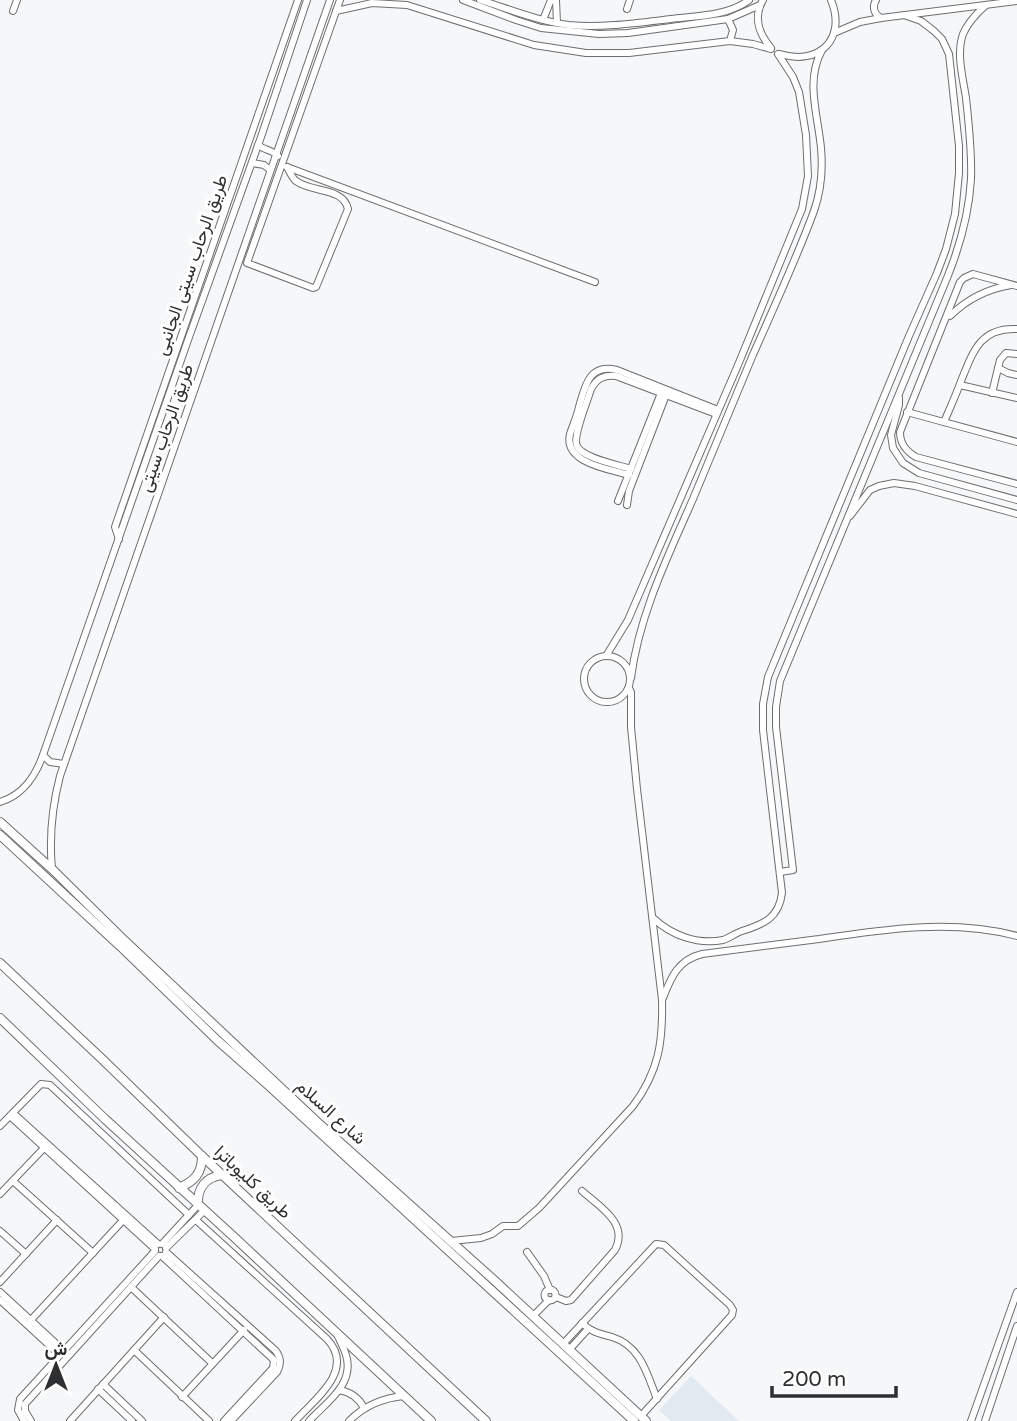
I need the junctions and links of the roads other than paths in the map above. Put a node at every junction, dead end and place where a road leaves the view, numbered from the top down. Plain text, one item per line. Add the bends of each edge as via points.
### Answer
1 (17, 0) edge
2 (298, 0) edge
3 (307, 0) edge
4 (330, 0) edge
5 (340, 0) edge
6 (463, 0) edge
7 (480, 0) edge
8 (551, 0) edge
9 (556, 0) edge
10 (630, 0) edge
11 (749, 0) edge
12 (831, 0) edge
13 (876, 0) edge
14 (384, 1) edge
15 (1017, 1) edge
16 (762, 3) edge
17 (986, 5) junction
18 (626, 9) dead end
19 (13, 11) dead end
20 (336, 11) junction
21 (904, 15) junction
22 (881, 18) junction
23 (728, 19) junction
24 (543, 20) junction
25 (557, 23) junction
26 (834, 33) junction
27 (285, 37) junction
28 (294, 40) junction
29 (730, 41) junction
30 (771, 49) junction
31 (822, 50) junction
32 (778, 54) junction
33 (961, 59) junction
34 (950, 60) junction
35 (306, 66) junction
36 (315, 69) junction
37 (806, 89) junction
38 (252, 134) junction
39 (261, 137) junction
40 (258, 145) junction
41 (275, 153) junction
42 (282, 160) junction
43 (252, 163) junction
44 (287, 167) junction
45 (270, 170) junction
46 (259, 202) junction
47 (267, 205) junction
48 (595, 282) dead end
49 (1015, 286) edge
50 (761, 308) junction
51 (772, 312) junction
52 (946, 320) junction
53 (753, 326) junction
54 (912, 328) junction
55 (765, 329) junction
56 (1017, 329) edge
57 (924, 334) junction
58 (906, 345) junction
59 (918, 350) junction
60 (1017, 354) edge
61 (998, 368) junction
62 (1017, 375) edge
63 (960, 384) junction
64 (992, 393) junction
65 (663, 394) junction
66 (899, 394) junction
67 (1017, 398) edge
68 (695, 403) junction
69 (717, 412) junction
70 (907, 412) junction
71 (580, 415) junction
72 (944, 422) junction
73 (1017, 442) edge
74 (630, 472) junction
75 (919, 473) junction
76 (1017, 484) edge
77 (628, 485) junction
78 (915, 486) junction
79 (1017, 500) edge
80 (618, 501) dead end
81 (626, 505) dead end
82 (1017, 514) edge
83 (848, 517) junction
84 (119, 539) junction
85 (812, 571) junction
86 (824, 576) junction
87 (803, 592) junction
88 (814, 597) junction
89 (626, 624) junction
90 (641, 630) junction
91 (606, 656) junction
92 (631, 678) junction
93 (629, 688) junction
94 (43, 755) junction
95 (64, 764) junction
96 (0, 802) edge
97 (0, 822) edge
98 (0, 835) edge
99 (52, 869) junction
100 (780, 872) junction
101 (653, 918) junction
102 (1017, 936) edge
103 (725, 940) junction
104 (122, 943) junction
105 (726, 951) junction
106 (0, 963) edge
107 (662, 1000) junction
108 (0, 1019) edge
109 (11, 1115) junction
110 (0, 1126) edge
111 (42, 1144) junction
112 (202, 1156) junction
113 (222, 1175) junction
114 (13, 1181) junction
115 (179, 1188) junction
116 (582, 1191) dead end
117 (0, 1195) edge
118 (202, 1207) junction
119 (193, 1217) junction
120 (125, 1218) junction
121 (57, 1220) junction
122 (0, 1231) edge
123 (451, 1241) junction
124 (160, 1250) junction
125 (527, 1252) dead end
126 (93, 1253) junction
127 (26, 1254) junction
128 (0, 1282) edge
129 (131, 1287) junction
130 (0, 1292) edge
131 (1017, 1292) edge
132 (211, 1296) junction
133 (550, 1298) junction
134 (0, 1300) edge
135 (531, 1315) junction
136 (164, 1317) junction
137 (99, 1318) junction
138 (30, 1320) junction
139 (582, 1323) junction
140 (1017, 1326) edge
141 (589, 1329) junction
142 (244, 1330) junction
143 (336, 1332) junction
144 (1015, 1336) edge
145 (566, 1347) junction
146 (134, 1350) junction
147 (62, 1353) junction
148 (212, 1363) junction
149 (101, 1387) junction
150 (339, 1390) junction
151 (404, 1396) junction
152 (182, 1397) junction
153 (657, 1399) junction
154 (247, 1400) junction
155 (364, 1408) junction
156 (640, 1419) edge
157 (24, 1421) edge
158 (32, 1421) edge
159 (70, 1421) edge
160 (132, 1421) edge
161 (142, 1421) edge
162 (209, 1421) edge
163 (224, 1421) edge
164 (231, 1421) edge
165 (295, 1421) edge
166 (309, 1421) edge
167 (349, 1421) edge
168 (431, 1421) edge
169 (486, 1421) edge
170 (971, 1421) edge
171 (985, 1421) edge

1 - 19 street
2 - 27 street, طريق الرحاب سيتى الجانبى
3 - 28 street, طريق الرحاب سيتى
4 - 35 street, طريق الرحاب سيتى
5 - 20 street
6 - 23 street via 541,28 599,34
7 - 24 street
8 - 24 street
9 - 25 street
10 - 18 street
11 - 25 street via 712,14 610,26
12 - 26 street
13 - 22 street via 874,11
14 - 20 street
14 - 29 street via 561,51 629,53
15 - 17 street
16 - 23 street
16 - 30 street via 759,29
17 - 21 street
17 - 33 street via 964,33
20 - 36 street
21 - 22 street
21 - 34 street via 934,30
22 - 26 street
23 - 29 street via 733,30
24 - 25 street
26 - 31 street
27 - 28 street
27 - 38 street, طريق الرحاب سيتى الجانبى
28 - 39 street, طريق الرحاب سيتى
29 - 30 street
30 - 32 street
31 - 32 street via 808,57
31 - 37 street
32 - 37 street
33 - 34 street
33 - 57 street via 971,141 969,204 953,263
34 - 54 street via 959,146 957,200 942,262
35 - 36 street
35 - 41 street, طريق الرحاب سيتى
36 - 42 street
37 - 50 street via 807,188
37 - 51 street via 821,149 820,191
38 - 39 street
38 - 84 street, طريق الرحاب سيتى الجانبى via 115,527
39 - 40 street, طريق الرحاب سيتى
40 - 41 street
40 - 43 street, طريق الرحاب سيتى
41 - 42 street
41 - 45 street, طريق الرحاب سيتى
42 - 44 street
42 - 47 street
43 - 45 street
43 - 84 street, طريق الرحاب سيتى
44 - 47 street via 298,183 340,196 347,204 318,286 247,263
44 - 48 street
45 - 46 street, طريق الرحاب سيتى
46 - 47 street
46 - 95 street, طريق الرحاب سيتى
49 - 52 street via 975,297
49 - 52 street via 968,275 960,282
50 - 51 street
50 - 53 street
51 - 55 street
52 - 70 street
53 - 55 street
53 - 69 street
54 - 57 street
54 - 58 street
55 - 90 street
56 - 63 street via 986,337 975,349
57 - 59 street
58 - 59 street
58 - 85 street
59 - 66 street
60 - 61 street via 1003,354
61 - 62 street
61 - 64 street
63 - 64 street
63 - 72 street
64 - 67 street
65 - 68 street
65 - 71 street via 616,376 601,377
65 - 74 street
65 - 77 street
66 - 75 street via 891,442 903,463
66 - 83 street
68 - 69 street
68 - 71 street via 636,377 604,369 589,378
69 - 89 street
70 - 72 street
70 - 76 street via 900,439 911,454
71 - 74 street via 575,441 579,449
72 - 73 street
74 - 77 street
75 - 78 street
75 - 79 street
77 - 80 street
77 - 81 street
78 - 82 street
78 - 83 street via 894,483 874,488
83 - 86 street
84 - 94 street, طريق الرحاب سيتى
85 - 86 street via 817,577
85 - 87 street
86 - 88 street
87 - 88 street
87 - 100 street via 771,668 764,704
88 - 100 street via 783,673 776,706 793,870
89 - 90 street
89 - 91 street
90 - 92 street
91 - 92 street via 626,664
91 - 93 street via 595,659 586,670 586,690 608,703 621,699
92 - 93 street
93 - 101 street
94 - 95 street via 50,762
94 - 96 street, طريق الرحاب سيتى via 22,789
95 - 99 street, طريق الرحاب سيتى via 52,816
97 - 99 main road, شارع السلام
98 - 104 main road, شارع السلام
99 - 104 main road, شارع السلام
100 - 103 street via 782,897 772,917
101 - 103 street via 684,937
101 - 107 street
102 - 105 street via 928,926
103 - 105 street
104 - 123 main road, شارع السلام
104 - 156 main road, شارع السلام via 217,1040
105 - 107 street via 685,961 673,974
106 - 112 main road, طريق كليوباترا
107 - 123 street via 658,1055 633,1106 518,1226 503,1226 481,1238
108 - 115 main road
109 - 110 street
109 - 111 street
109 - 119 street via 41,1084 50,1085
111 - 114 street
111 - 120 street
112 - 113 main road, طريق كليوباترا
112 - 115 main road via 199,1174
113 - 118 main road via 204,1184 199,1194
113 - 169 main road, طريق كليوباترا
114 - 117 street
114 - 121 street
115 - 118 main road
116 - 133 street via 616,1222 619,1242 571,1300
118 - 119 street
118 - 143 main road
119 - 124 street
119 - 165 street via 334,1350 337,1367 332,1380
120 - 124 street
120 - 126 street
121 - 126 street
121 - 127 street
122 - 127 street
123 - 135 main road, شارع السلام
124 - 129 street
124 - 132 street
124 - 137 street
125 - 133 street via 555,1292
126 - 138 street
127 - 128 street
129 - 136 street
129 - 137 street
130 - 138 street
131 - 170 street
132 - 142 street
132 - 154 street via 280,1359 277,1372
133 - 135 street
134 - 147 street
135 - 145 main road, شارع السلام
136 - 146 street
136 - 148 street
137 - 147 street
137 - 158 street via 25,1404 24,1411
138 - 147 street
139 - 141 street
139 - 145 street
139 - 153 street via 658,1243 730,1305 732,1315
140 - 144 street
141 - 145 street
141 - 153 street via 634,1350
142 - 148 street
142 - 154 street via 274,1363
143 - 150 street via 348,1365 346,1381
143 - 151 main road
144 - 171 street
145 - 156 main road, شارع السلام
146 - 149 street
146 - 152 street
147 - 157 street via 19,1401
148 - 152 street
149 - 159 street
149 - 160 street
149 - 161 street
150 - 155 street via 356,1397
150 - 166 street
151 - 155 street
151 - 168 main road
152 - 162 street
153 - 156 street
154 - 163 street
154 - 164 street
155 - 167 street

